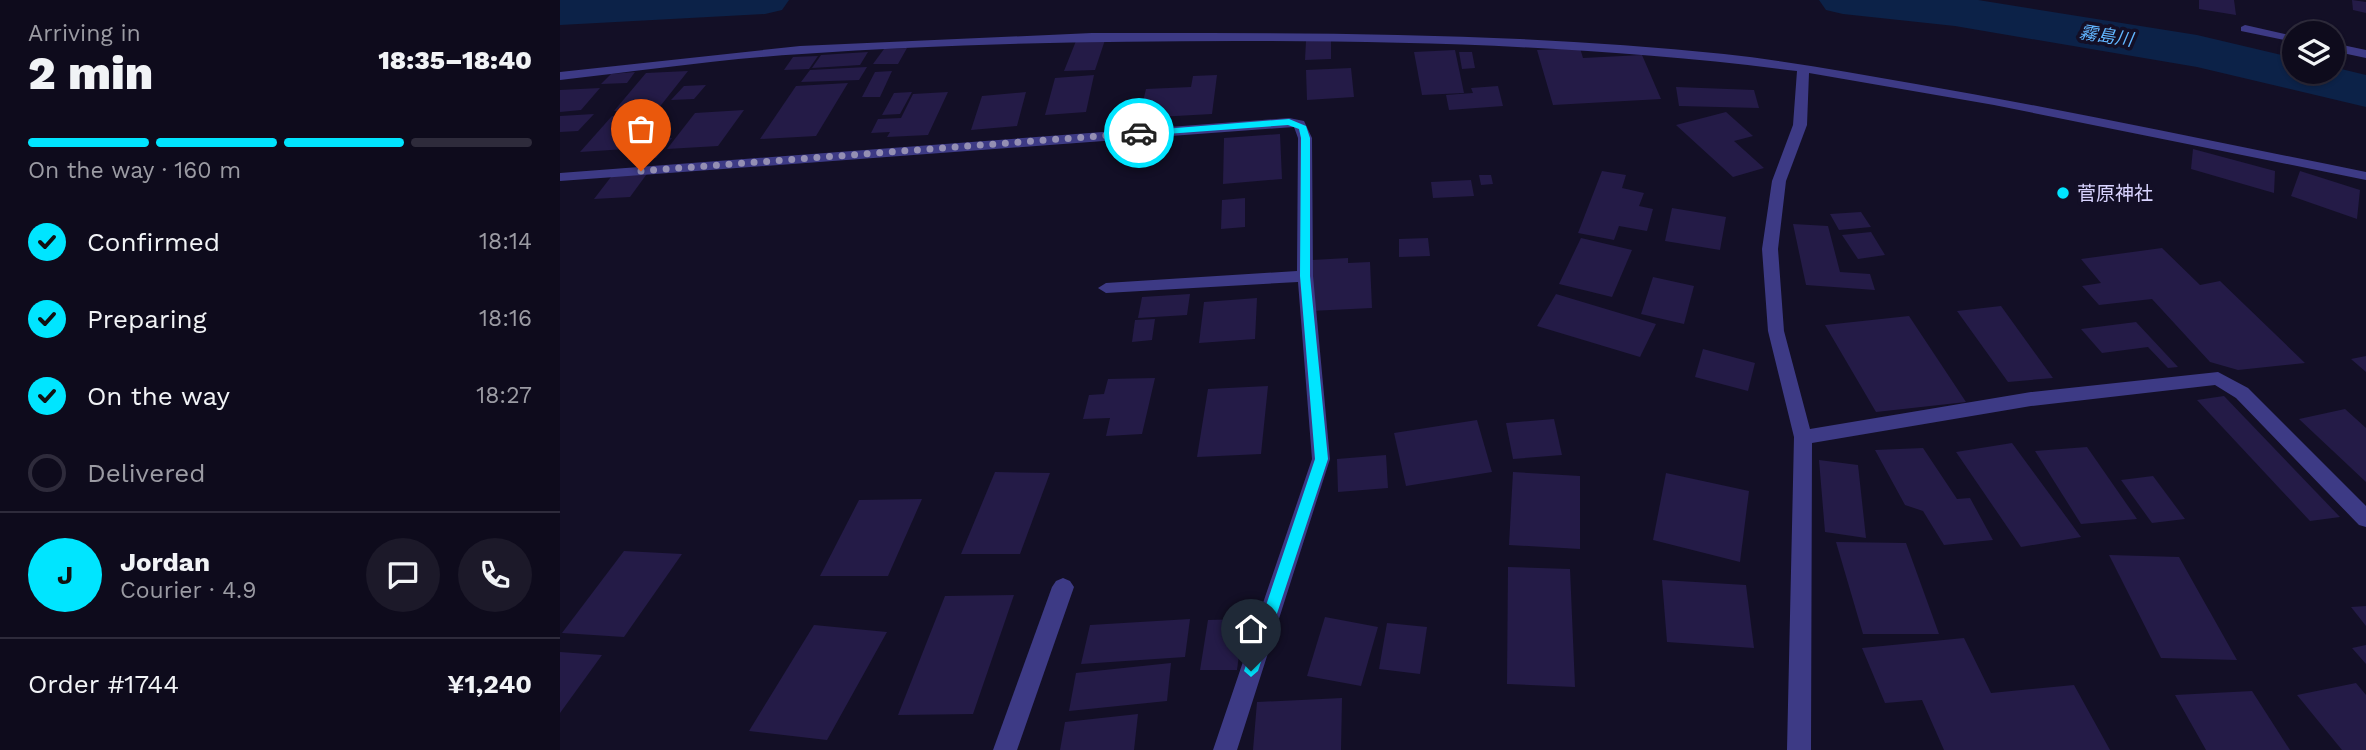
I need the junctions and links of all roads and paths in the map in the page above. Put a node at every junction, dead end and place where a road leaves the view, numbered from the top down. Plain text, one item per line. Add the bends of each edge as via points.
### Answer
1 (2245, 29) dead end
2 (2282, 37) edge
3 (2345, 50) edge
4 (2366, 54) edge
5 (1803, 68) junction
6 (560, 76) edge
7 (2366, 176) edge
8 (560, 177) edge
9 (1305, 276) junction
10 (1106, 288) dead end
11 (1803, 437) junction
12 (2366, 519) edge
13 (1063, 587) dead end
14 (1005, 750) edge
15 (1225, 750) edge
16 (1798, 750) edge

1 - 2 street
3 - 4 street
5 - 6 street via 1538,42 1092,37 800,50
5 - 7 street via 2007,103
5 - 11 street via 1800,125 1779,181 1770,248 1776,331
8 - 9 street via 1289,122 1303,128 1305,138
9 - 10 street
9 - 15 street via 1321,459
11 - 12 street via 2031,399 2218,379 2242,393
11 - 16 street
13 - 14 street

